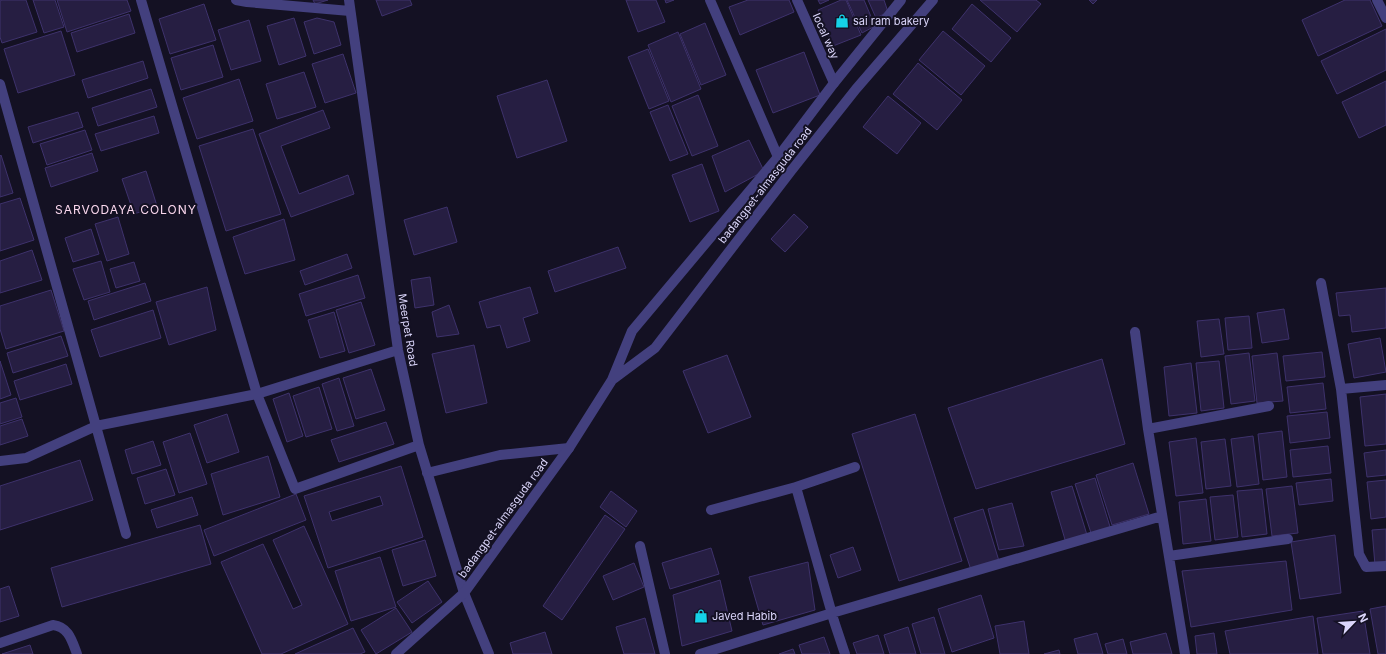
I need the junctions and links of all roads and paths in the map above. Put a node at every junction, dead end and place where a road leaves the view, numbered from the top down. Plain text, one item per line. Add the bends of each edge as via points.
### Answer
1 (141, 0) edge
2 (236, 0) edge
3 (349, 0) edge
4 (710, 0) edge
5 (797, 0) edge
6 (901, 0) edge
7 (933, 0) edge
8 (1377, 0) edge
9 (246, 1) edge
10 (350, 11) junction
11 (1386, 18) edge
12 (834, 83) junction
13 (0, 84) edge
14 (778, 157) junction
15 (1321, 283) dead end
16 (1136, 332) dead end
17 (398, 350) junction
18 (612, 380) junction
19 (1386, 385) edge
20 (1341, 389) junction
21 (258, 394) junction
22 (1269, 406) dead end
23 (96, 426) junction
24 (1148, 429) junction
25 (419, 445) junction
26 (569, 448) junction
27 (0, 461) edge
28 (855, 467) dead end
29 (427, 473) junction
30 (796, 487) junction
31 (711, 510) dead end
32 (1162, 516) junction
33 (126, 534) dead end
34 (1288, 539) dead end
35 (640, 546) dead end
36 (1169, 556) junction
37 (1386, 566) edge
38 (464, 593) junction
39 (832, 613) junction
40 (0, 643) edge
41 (77, 654) edge
42 (396, 654) edge
43 (489, 654) edge
44 (665, 654) edge
45 (700, 654) edge
46 (845, 654) edge
47 (1185, 654) edge

1 - 21 street
2 - 9 street
3 - 10 street, Meerpet Road
4 - 14 street
5 - 12 street, local way
6 - 12 street, badangpet-almasguda road
7 - 18 street, badangpet-almasguda road via 856,89 655,348
8 - 11 street
9 - 10 street
10 - 17 street, Meerpet Road
12 - 14 street, badangpet-almasguda road
13 - 23 street
14 - 18 street, badangpet-almasguda road via 632,331
15 - 20 street
16 - 24 street
17 - 21 street
17 - 25 street, Meerpet Road
18 - 26 street, badangpet-almasguda road
19 - 20 street
20 - 37 street via 1358,554 1366,567
21 - 23 street
21 - 25 street via 295,489
22 - 24 street
23 - 27 street via 26,458
23 - 33 street
24 - 32 street
25 - 29 street, Meerpet Road
26 - 29 street via 500,455
26 - 38 street, badangpet-almasguda road
28 - 30 street
29 - 38 street, Meerpet Road
30 - 31 street
30 - 39 street
32 - 36 street
32 - 39 street
34 - 36 street
35 - 44 street
36 - 47 street
38 - 42 street, badangpet-almasguda road
38 - 43 street, Meerpet Road
39 - 45 street
39 - 46 street
40 - 41 street via 53,625 60,626 69,634

